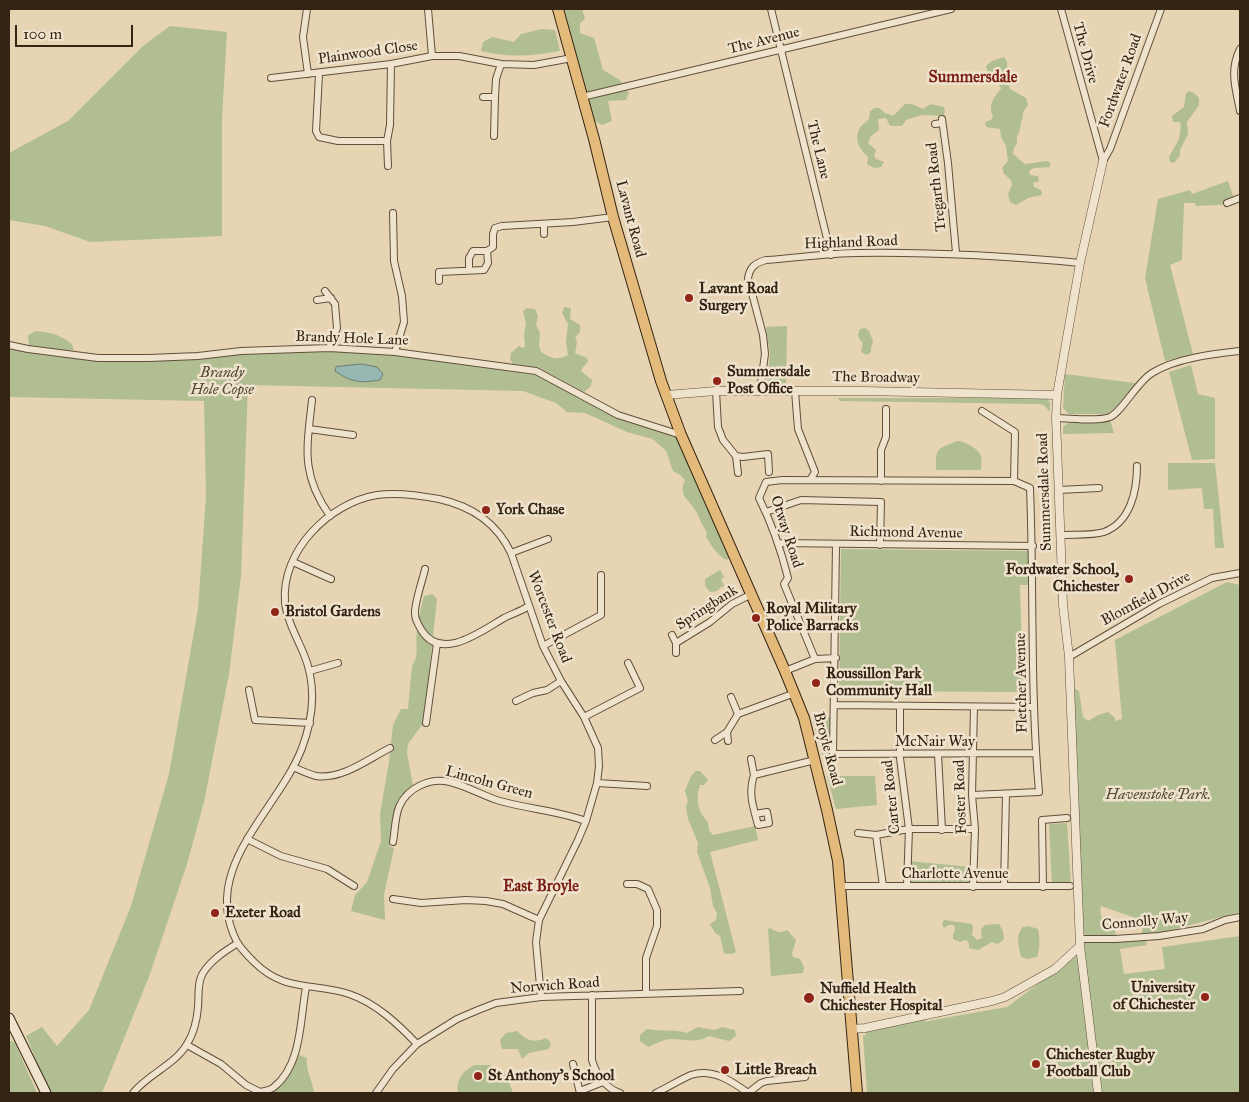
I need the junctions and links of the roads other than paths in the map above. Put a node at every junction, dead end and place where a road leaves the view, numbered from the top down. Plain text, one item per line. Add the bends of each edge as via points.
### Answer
1 (307, 9) edge
2 (428, 9) edge
3 (558, 9) edge
4 (771, 9) edge
5 (951, 9) edge
6 (1061, 9) edge
7 (1161, 9) edge
8 (1240, 49) edge
9 (781, 50) junction
10 (432, 56) junction
11 (572, 58) junction
12 (392, 64) junction
13 (501, 64) junction
14 (308, 74) junction
15 (319, 74) junction
16 (271, 78) dead end
17 (494, 96) junction
18 (483, 97) dead end
19 (582, 97) junction
20 (1240, 111) edge
21 (935, 124) dead end
22 (494, 136) dead end
23 (387, 142) junction
24 (1103, 161) junction
25 (388, 166) dead end
26 (1240, 198) edge
27 (1227, 203) dead end
28 (393, 213) dead end
29 (614, 217) junction
30 (544, 224) junction
31 (544, 234) dead end
32 (487, 252) junction
33 (956, 253) junction
34 (831, 255) junction
35 (1080, 264) junction
36 (469, 270) junction
37 (439, 281) dead end
38 (325, 291) dead end
39 (331, 298) junction
40 (317, 300) dead end
41 (9, 345) edge
42 (329, 348) junction
43 (1240, 351) edge
44 (395, 352) junction
45 (716, 392) junction
46 (760, 392) junction
47 (795, 392) junction
48 (666, 395) junction
49 (1057, 395) junction
50 (312, 400) dead end
51 (886, 409) dead end
52 (982, 411) dead end
53 (1056, 418) junction
54 (309, 429) junction
55 (353, 435) dead end
56 (681, 435) junction
57 (736, 456) junction
58 (1137, 466) dead end
59 (769, 472) dead end
60 (738, 473) dead end
61 (810, 480) junction
62 (880, 481) junction
63 (1014, 481) junction
64 (1099, 488) dead end
65 (1059, 490) junction
66 (766, 512) junction
67 (330, 516) junction
68 (1061, 535) junction
69 (548, 539) dead end
70 (779, 543) junction
71 (836, 544) junction
72 (880, 545) junction
73 (1033, 546) junction
74 (511, 553) junction
75 (293, 562) junction
76 (425, 569) dead end
77 (1240, 573) edge
78 (601, 575) dead end
79 (331, 578) dead end
80 (752, 594) junction
81 (529, 606) junction
82 (672, 635) dead end
83 (437, 643) junction
84 (676, 643) junction
85 (543, 646) junction
86 (676, 653) dead end
87 (1069, 657) junction
88 (836, 658) junction
89 (815, 659) junction
90 (338, 663) dead end
91 (628, 663) dead end
92 (310, 671) junction
93 (785, 671) junction
94 (561, 681) junction
95 (250, 690) dead end
96 (795, 693) junction
97 (731, 697) dead end
98 (516, 701) dead end
99 (835, 705) junction
100 (900, 706) junction
101 (974, 707) junction
102 (1034, 707) junction
103 (738, 714) junction
104 (584, 716) junction
105 (310, 723) junction
106 (426, 723) dead end
107 (727, 732) junction
108 (715, 740) dead end
109 (728, 742) dead end
110 (390, 748) dead end
111 (1036, 753) junction
112 (900, 754) junction
113 (938, 754) junction
114 (972, 755) junction
115 (750, 759) dead end
116 (815, 760) junction
117 (293, 767) junction
118 (754, 775) junction
119 (597, 783) junction
120 (647, 786) dead end
121 (1006, 794) junction
122 (972, 795) junction
123 (755, 814) dead end
124 (1067, 818) dead end
125 (586, 821) junction
126 (975, 829) junction
127 (909, 830) junction
128 (942, 830) junction
129 (858, 833) dead end
130 (876, 835) junction
131 (247, 839) junction
132 (394, 842) dead end
133 (627, 884) dead end
134 (354, 886) dead end
135 (840, 886) junction
136 (883, 886) junction
137 (906, 886) junction
138 (1004, 886) junction
139 (1070, 886) dead end
140 (973, 887) junction
141 (1043, 887) junction
142 (393, 899) dead end
143 (1240, 917) edge
144 (539, 920) junction
145 (1080, 942) junction
146 (238, 943) junction
147 (306, 987) junction
148 (740, 991) dead end
149 (646, 993) junction
150 (592, 995) junction
151 (541, 997) junction
152 (9, 1018) edge
153 (852, 1029) junction
154 (417, 1044) junction
155 (187, 1045) junction
156 (573, 1064) dead end
157 (805, 1077) dead end
158 (603, 1082) junction
159 (580, 1092) edge
160 (46, 1093) edge
161 (134, 1093) edge
162 (260, 1093) edge
163 (376, 1093) edge
164 (620, 1093) edge
165 (656, 1093) edge
166 (748, 1093) edge
167 (858, 1093) edge
168 (1098, 1093) edge

1 - 14 street, Plainwood Close via 303,37
2 - 10 street, Plainwood Close
3 - 11 main road, Lavant Road
4 - 9 street, The Lane
5 - 9 street, The Avenue
6 - 24 street, The Drive
7 - 24 street, Fordwater Road
8 - 20 street via 1234,61 1234,80
9 - 19 street, The Avenue
9 - 34 street, The Lane
10 - 12 street, Plainwood Close
10 - 13 street, Plainwood Close via 459,56
11 - 13 street, Plainwood Close via 534,64
11 - 19 main road, Lavant Road
12 - 15 street, Plainwood Close
12 - 23 street
13 - 17 street
14 - 15 street, Plainwood Close
14 - 16 street, Plainwood Close
15 - 23 street via 318,137 338,141
17 - 18 street
17 - 22 street
19 - 29 main road, Lavant Road
21 - 33 street, Tregarth Road via 942,121
23 - 25 street
24 - 35 street, Summersdale Road
26 - 27 street
28 - 44 street via 394,261 404,307 404,322
29 - 30 street
29 - 48 main road, Lavant Road
30 - 31 street
30 - 32 street via 495,228 493,248
32 - 36 street via 473,251
32 - 36 street via 488,263 484,270
33 - 34 street, Highland Road
33 - 35 street, Highland Road
34 - 46 street, Highland Road via 766,260 749,270 765,354
35 - 49 street, Summersdale Road
36 - 37 street via 439,272
38 - 39 street
39 - 40 street
39 - 42 street via 335,304 337,328
41 - 42 street, Brandy Hole Lane via 98,358
42 - 44 street, Brandy Hole Lane
43 - 53 street via 1162,367 1140,383 1111,416
44 - 56 street, Brandy Hole Lane via 536,371 618,415
45 - 46 street, The Broadway
45 - 48 street, The Broadway
45 - 57 street via 718,427 723,440
46 - 47 street, The Broadway
47 - 49 street, The Broadway
47 - 61 street via 798,429 815,472
48 - 56 main road, Lavant Road
49 - 53 street, Summersdale Road
50 - 54 street
51 - 62 street
52 - 63 street via 1015,432
53 - 65 street, Summersdale Road
54 - 55 street
54 - 67 street via 307,458 310,479
56 - 80 main road, Broyle Road
57 - 59 street via 768,454
57 - 60 street
58 - 68 street via 1135,493 1118,523 1105,532
61 - 62 street, Otway Road
61 - 66 street, Otway Road via 766,482 759,498
62 - 63 street, Otway Road
63 - 73 street, Fletcher Avenue via 1030,488
64 - 65 street
65 - 68 street, Summersdale Road
66 - 70 street, Otway Road
66 - 72 street via 801,500 880,502
67 - 74 street, Worcester Road via 375,495 432,498 462,506 485,519 501,535
67 - 75 street, Worcester Road via 309,534
68 - 87 street, Summersdale Road via 1063,605
69 - 74 street
70 - 71 street, Richmond Avenue
70 - 89 street, Otway Road via 788,578 784,584
71 - 72 street, Richmond Avenue
71 - 88 street
72 - 73 street, Richmond Avenue
73 - 102 street, Fletcher Avenue
74 - 81 street, Worcester Road
75 - 79 street
75 - 92 street, Worcester Road via 285,586 285,601
76 - 83 street via 414,612 426,637
77 - 87 street, Blomfield Drive via 1212,578 1159,604
78 - 85 street via 601,615
80 - 84 street, Springbank
80 - 93 main road, Broyle Road
81 - 83 street via 466,640
81 - 85 street, Worcester Road
82 - 84 street, Springbank
83 - 106 street
84 - 86 street, Springbank
85 - 94 street, Worcester Road
87 - 145 street, Summersdale Road
88 - 89 street
88 - 99 street
89 - 93 street
90 - 92 street
91 - 104 street via 640,688
92 - 105 street, Worcester Road via 313,694
93 - 96 main road, Broyle Road
94 - 98 street
94 - 104 street, Worcester Road
95 - 105 street via 255,720
96 - 103 street
96 - 116 main road, Broyle Road
97 - 103 street
99 - 100 street
99 - 112 street, McNair Way via 833,754
100 - 101 street
100 - 112 street, Carter Road
101 - 102 street
101 - 114 street, Foster Road
102 - 111 street, Fletcher Avenue
103 - 107 street
104 - 119 street, Worcester Road via 598,748
105 - 117 street, Worcester Road
107 - 108 street
107 - 109 street
110 - 117 street via 335,775 316,776
111 - 114 street, McNair Way
111 - 121 street, Fletcher Avenue via 1039,792
112 - 113 street, McNair Way
112 - 127 street, Carter Road
113 - 114 street, McNair Way
113 - 128 street
114 - 122 street, Foster Road
115 - 118 street
116 - 118 street
116 - 135 main road, Broyle Road via 834,839
117 - 131 street, Worcester Road
118 - 123 street via 750,790
119 - 120 street
119 - 125 street, Worcester Road
121 - 122 street
121 - 138 street
122 - 126 street, Foster Road
124 - 141 street via 1042,820
125 - 132 street, Lincoln Green via 500,801 449,782 431,781 416,788 398,808
125 - 144 street, Worcester Road
126 - 128 street
126 - 140 street, Foster Road
127 - 128 street
127 - 130 street
127 - 137 street, Carter Road
129 - 130 street
130 - 136 street
131 - 134 street via 280,856 327,869
131 - 146 street, Worcester Road via 232,869 226,893 228,919
133 - 149 street via 638,884 648,889 657,910 657,926 646,958
135 - 136 street, Charlotte Avenue
135 - 153 main road, Broyle Road
136 - 137 street, Charlotte Avenue
137 - 140 street, Charlotte Avenue
138 - 140 street, Charlotte Avenue
138 - 141 street, Charlotte Avenue
139 - 141 street, Charlotte Avenue
142 - 144 street via 421,903 486,901 508,906
143 - 145 street, Connolly Way via 1203,929 1159,936
144 - 151 street, Worcester Road via 536,942
145 - 153 street via 1055,969 1005,997
145 - 168 street, Summersdale Road
146 - 147 street, Worcester Road via 268,975
146 - 155 street via 202,974 193,1031
147 - 154 street, Worcester Road via 360,998 401,1027
147 - 162 street via 298,1042 288,1071 274,1088
148 - 149 street, Norwich Road
149 - 150 street, Norwich Road
150 - 151 street, Norwich Road
150 - 158 street via 592,1060
151 - 154 street, Norwich Road via 505,1001 478,1010
152 - 160 main road
153 - 167 main road, Broyle Road
154 - 163 street, Norwich Road
155 - 161 street
155 - 162 street
156 - 159 street
157 - 166 street via 767,1081
158 - 159 street
158 - 164 street
165 - 166 street via 692,1075 706,1073 727,1079

